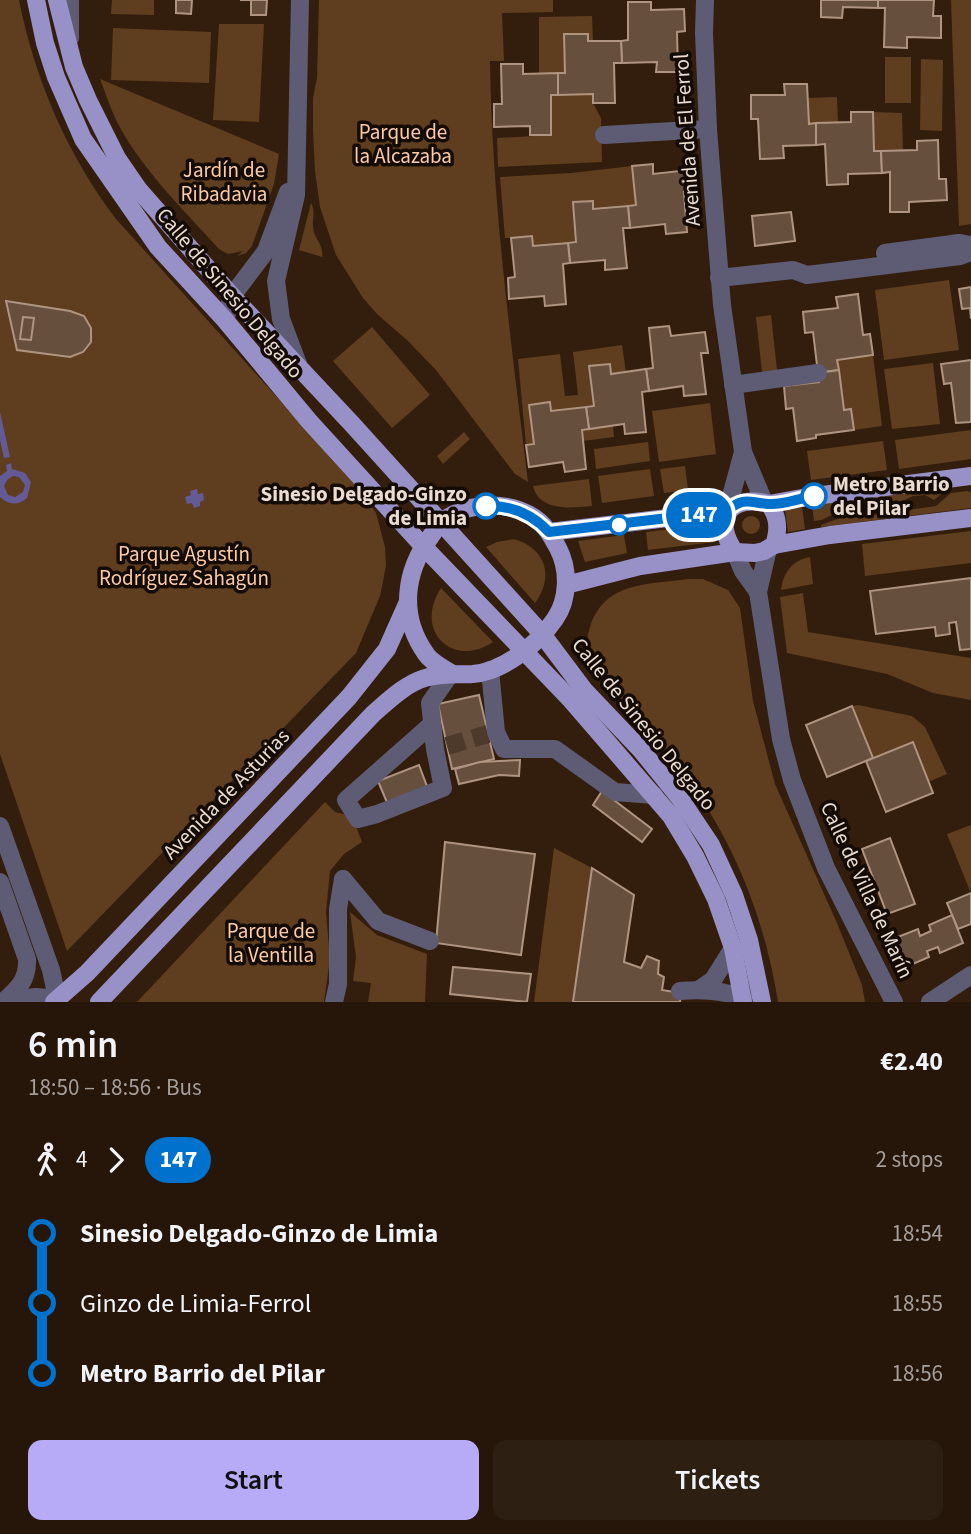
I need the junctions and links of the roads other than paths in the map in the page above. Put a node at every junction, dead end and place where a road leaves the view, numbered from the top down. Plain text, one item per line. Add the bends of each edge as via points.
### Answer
1 (36, 0) edge
2 (57, 0) edge
3 (71, 0) edge
4 (300, 0) edge
5 (705, 0) edge
6 (69, 52) junction
7 (708, 129) junction
8 (604, 135) dead end
9 (297, 166) junction
10 (971, 245) edge
11 (971, 251) edge
12 (793, 270) junction
13 (719, 278) junction
14 (232, 296) junction
15 (225, 320) junction
16 (301, 371) junction
17 (818, 373) dead end
18 (733, 384) junction
19 (743, 452) junction
20 (971, 476) edge
21 (766, 503) junction
22 (727, 511) junction
23 (971, 517) edge
24 (441, 523) junction
25 (549, 532) junction
26 (423, 546) junction
27 (771, 547) junction
28 (735, 552) junction
29 (566, 586) junction
30 (758, 592) junction
31 (407, 604) junction
32 (541, 634) junction
33 (524, 650) junction
34 (490, 670) junction
35 (451, 673) junction
36 (409, 686) junction
37 (429, 703) junction
38 (432, 724) junction
39 (654, 795) junction
40 (0, 825) edge
41 (0, 882) edge
42 (430, 941) dead end
43 (733, 948) junction
44 (971, 975) edge
45 (700, 989) junction
46 (680, 991) dead end
47 (743, 1000) edge
48 (4, 1001) edge
49 (57, 1001) edge
50 (99, 1002) edge
51 (334, 1002) edge
52 (762, 1002) edge
53 (894, 1002) edge
54 (930, 1002) edge

1 - 15 main road, Calle de Sinesio Delgado via 52,66 83,139 158,247
2 - 6 main road, Calle de Sinesio Delgado
3 - 6 street, Calle de Sinesio Delgado
4 - 9 street
5 - 7 street, Avenida de El Ferrol
6 - 14 main road, Calle de Sinesio Delgado via 127,174
7 - 8 street
7 - 13 street, Avenida de El Ferrol
9 - 14 street via 266,251
9 - 16 street via 296,195 276,281 281,319
10 - 12 street via 806,263
11 - 12 street via 807,275
12 - 13 street
13 - 18 street, Avenida de El Ferrol
14 - 15 street
14 - 16 main road, Calle de Sinesio Delgado
15 - 26 main road, Calle de Sinesio Delgado
16 - 24 main road, Calle de Sinesio Delgado
17 - 18 street
18 - 19 street, Avenida de El Ferrol
19 - 21 street, Avenida de El Ferrol
19 - 22 street, Avenida de El Ferrol
20 - 21 main road
21 - 22 main road via 745,501
21 - 27 main road via 778,524
22 - 25 main road
22 - 28 main road via 726,537
23 - 27 main road
24 - 25 main road via 466,509 496,506 526,514
24 - 26 main road
24 - 32 main road, Calle de Sinesio Delgado
25 - 29 main road, Calle de Sinesio Delgado via 562,555
26 - 31 main road via 413,564
26 - 33 main road, Calle de Sinesio Delgado
27 - 28 main road via 755,553
27 - 30 street, Calle de Villa de Marín
28 - 29 main road via 640,566
28 - 30 street, Calle de Villa de Marín
29 - 32 main road, Calle de Sinesio Delgado via 564,602
30 - 53 street, Calle de Villa de Marín via 781,739 792,780 826,868
31 - 35 main road via 414,633 427,657
31 - 49 main road, Avenida de Asturias via 387,649 349,696
32 - 33 main road, Calle de Sinesio Delgado
32 - 52 main road, Calle de Sinesio Delgado via 584,690 658,770 706,838 742,918
33 - 34 main road, Calle de Sinesio Delgado
33 - 39 main road, Calle de Sinesio Delgado
34 - 35 main road, Calle de Sinesio Delgado
34 - 39 street via 492,733 504,748 555,749 615,792
35 - 36 main road via 423,678
35 - 37 street
36 - 37 street
36 - 50 main road via 373,714
37 - 38 street
38 - 38 street via 441,747 443,788 358,819 346,800
39 - 43 main road, Calle de Sinesio Delgado via 695,856
40 - 49 street via 51,970
41 - 48 street via 27,959 22,984
42 - 51 street via 378,921 343,879
43 - 45 street via 713,979
43 - 47 main road, Calle de Sinesio Delgado
44 - 54 street
45 - 46 street
45 - 47 street
48 - 49 street via 36,997

